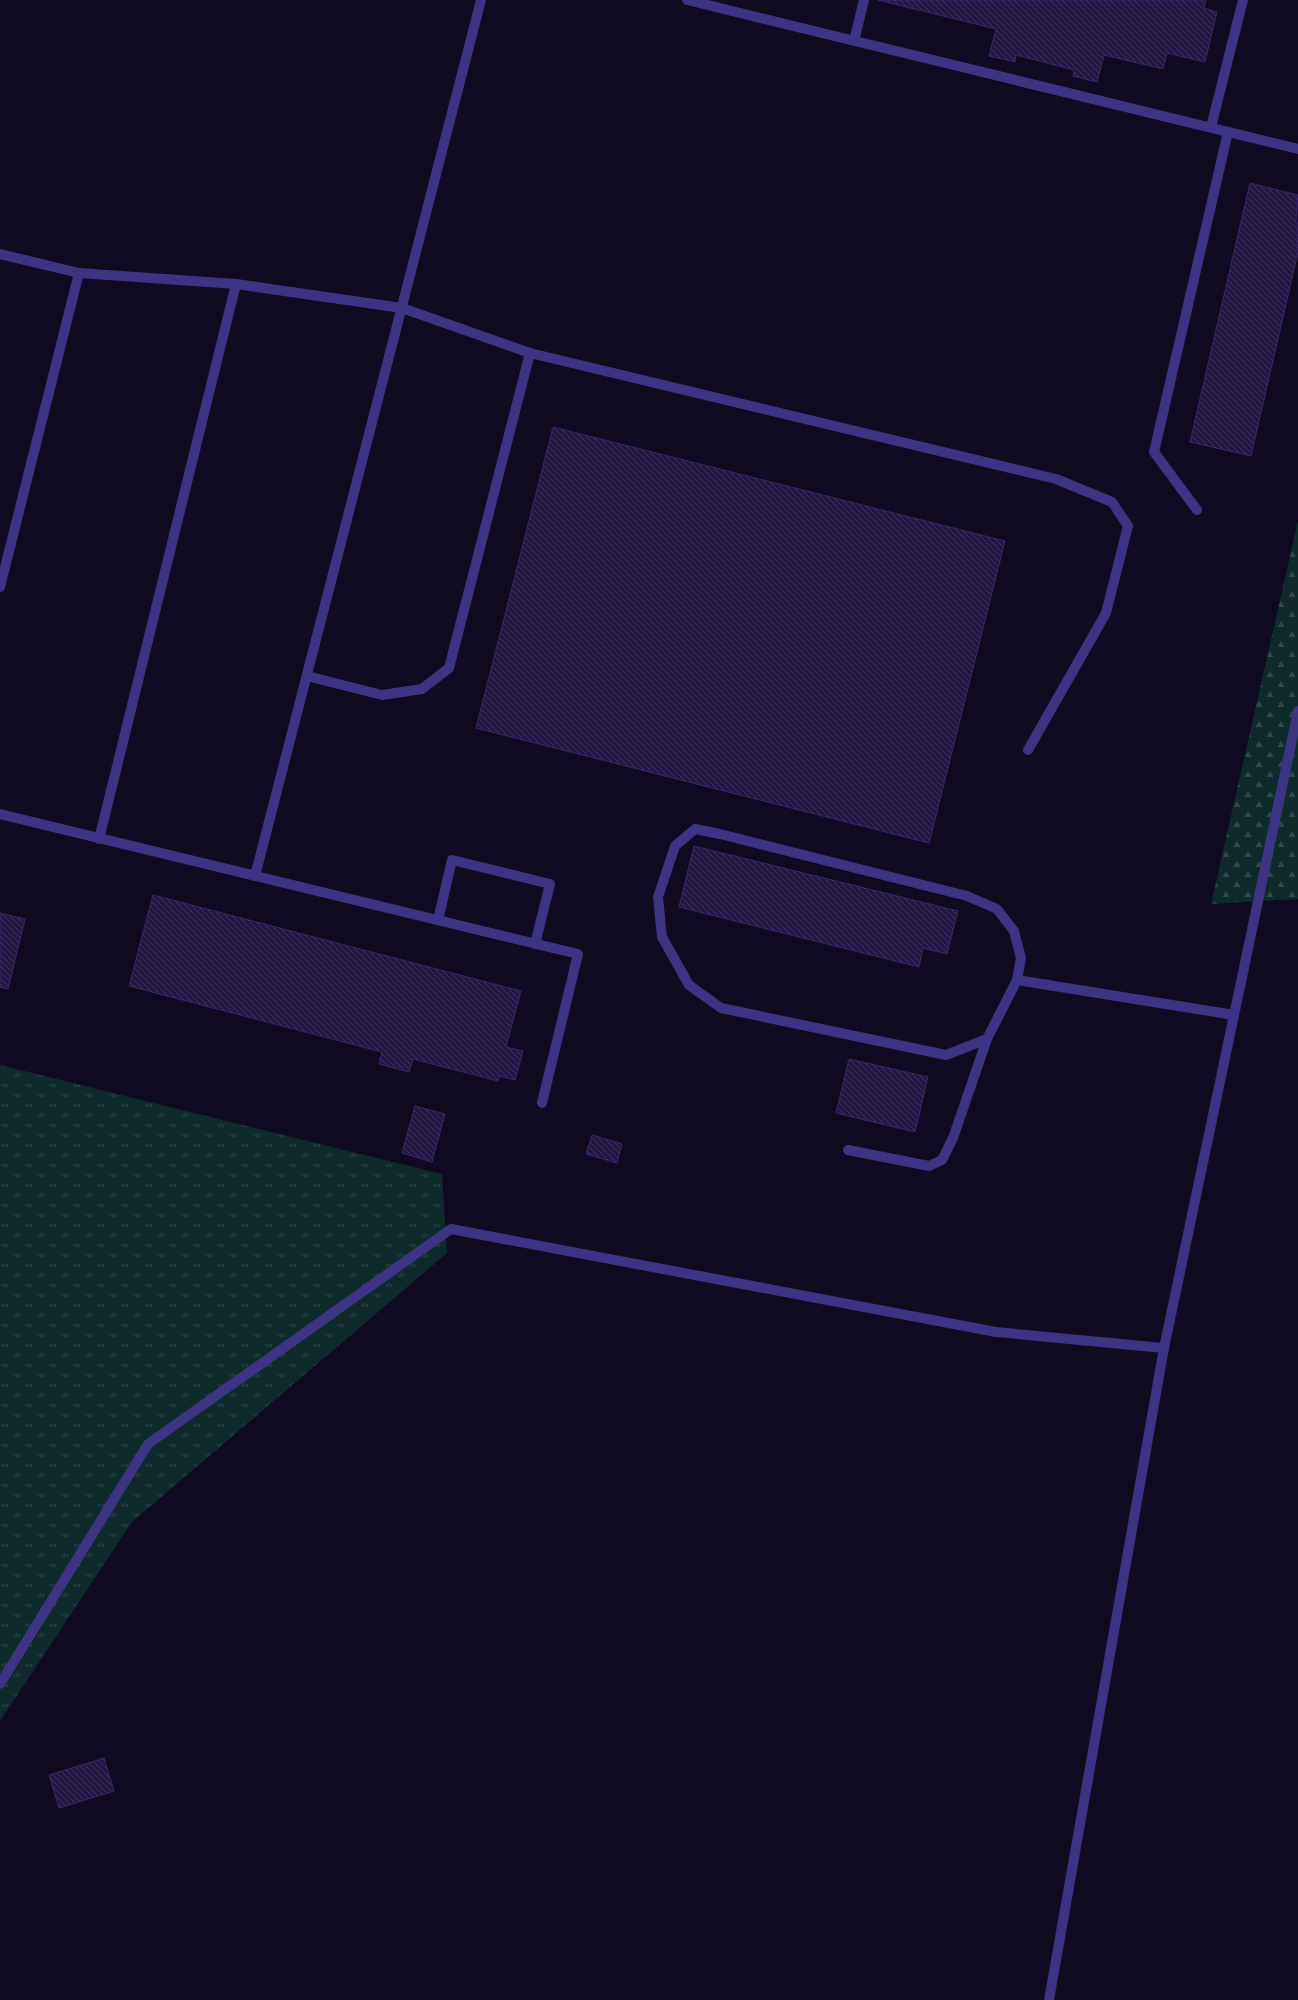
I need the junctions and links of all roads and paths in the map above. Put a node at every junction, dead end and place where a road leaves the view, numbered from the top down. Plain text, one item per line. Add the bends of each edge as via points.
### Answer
1 (481, 0) edge
2 (687, 0) edge
3 (864, 0) edge
4 (1242, 0) edge
5 (854, 41) junction
6 (1211, 127) junction
7 (1228, 132) junction
8 (1298, 149) edge
9 (0, 254) edge
10 (79, 273) junction
11 (236, 284) junction
12 (402, 308) junction
13 (530, 353) junction
14 (1197, 510) dead end
15 (0, 587) edge
16 (307, 676) junction
17 (1298, 711) edge
18 (1028, 750) dead end
19 (0, 814) edge
20 (99, 839) junction
21 (256, 876) junction
22 (438, 920) junction
23 (536, 944) junction
24 (1018, 980) junction
25 (1234, 1015) junction
26 (987, 1039) junction
27 (542, 1103) dead end
28 (848, 1150) dead end
29 (1164, 1348) junction
30 (0, 1684) edge
31 (1049, 2000) edge

1 - 12 lane
2 - 5 lane
3 - 5 lane
4 - 6 lane
5 - 6 lane
6 - 7 lane
7 - 8 lane
7 - 14 lane via 1154,452
9 - 10 lane
10 - 11 lane
10 - 15 lane
11 - 12 lane
11 - 20 lane
12 - 13 lane
12 - 16 lane
13 - 16 lane via 449,668 422,689 382,695
13 - 18 lane via 1056,479 1112,502 1128,526 1106,613
16 - 21 lane
17 - 25 lane
19 - 20 lane
20 - 21 lane
21 - 22 lane
22 - 23 lane
22 - 23 lane via 452,860 550,884
23 - 27 lane via 578,954
24 - 25 lane
24 - 26 lane
24 - 26 lane via 1021,958 1014,931 997,909 968,896 720,834 695,830 675,846 658,897 662,938 689,985 721,1008 946,1055
25 - 29 lane
26 - 28 lane via 942,1160 929,1166
29 - 30 lane via 996,1332 451,1228 148,1444
29 - 31 lane

